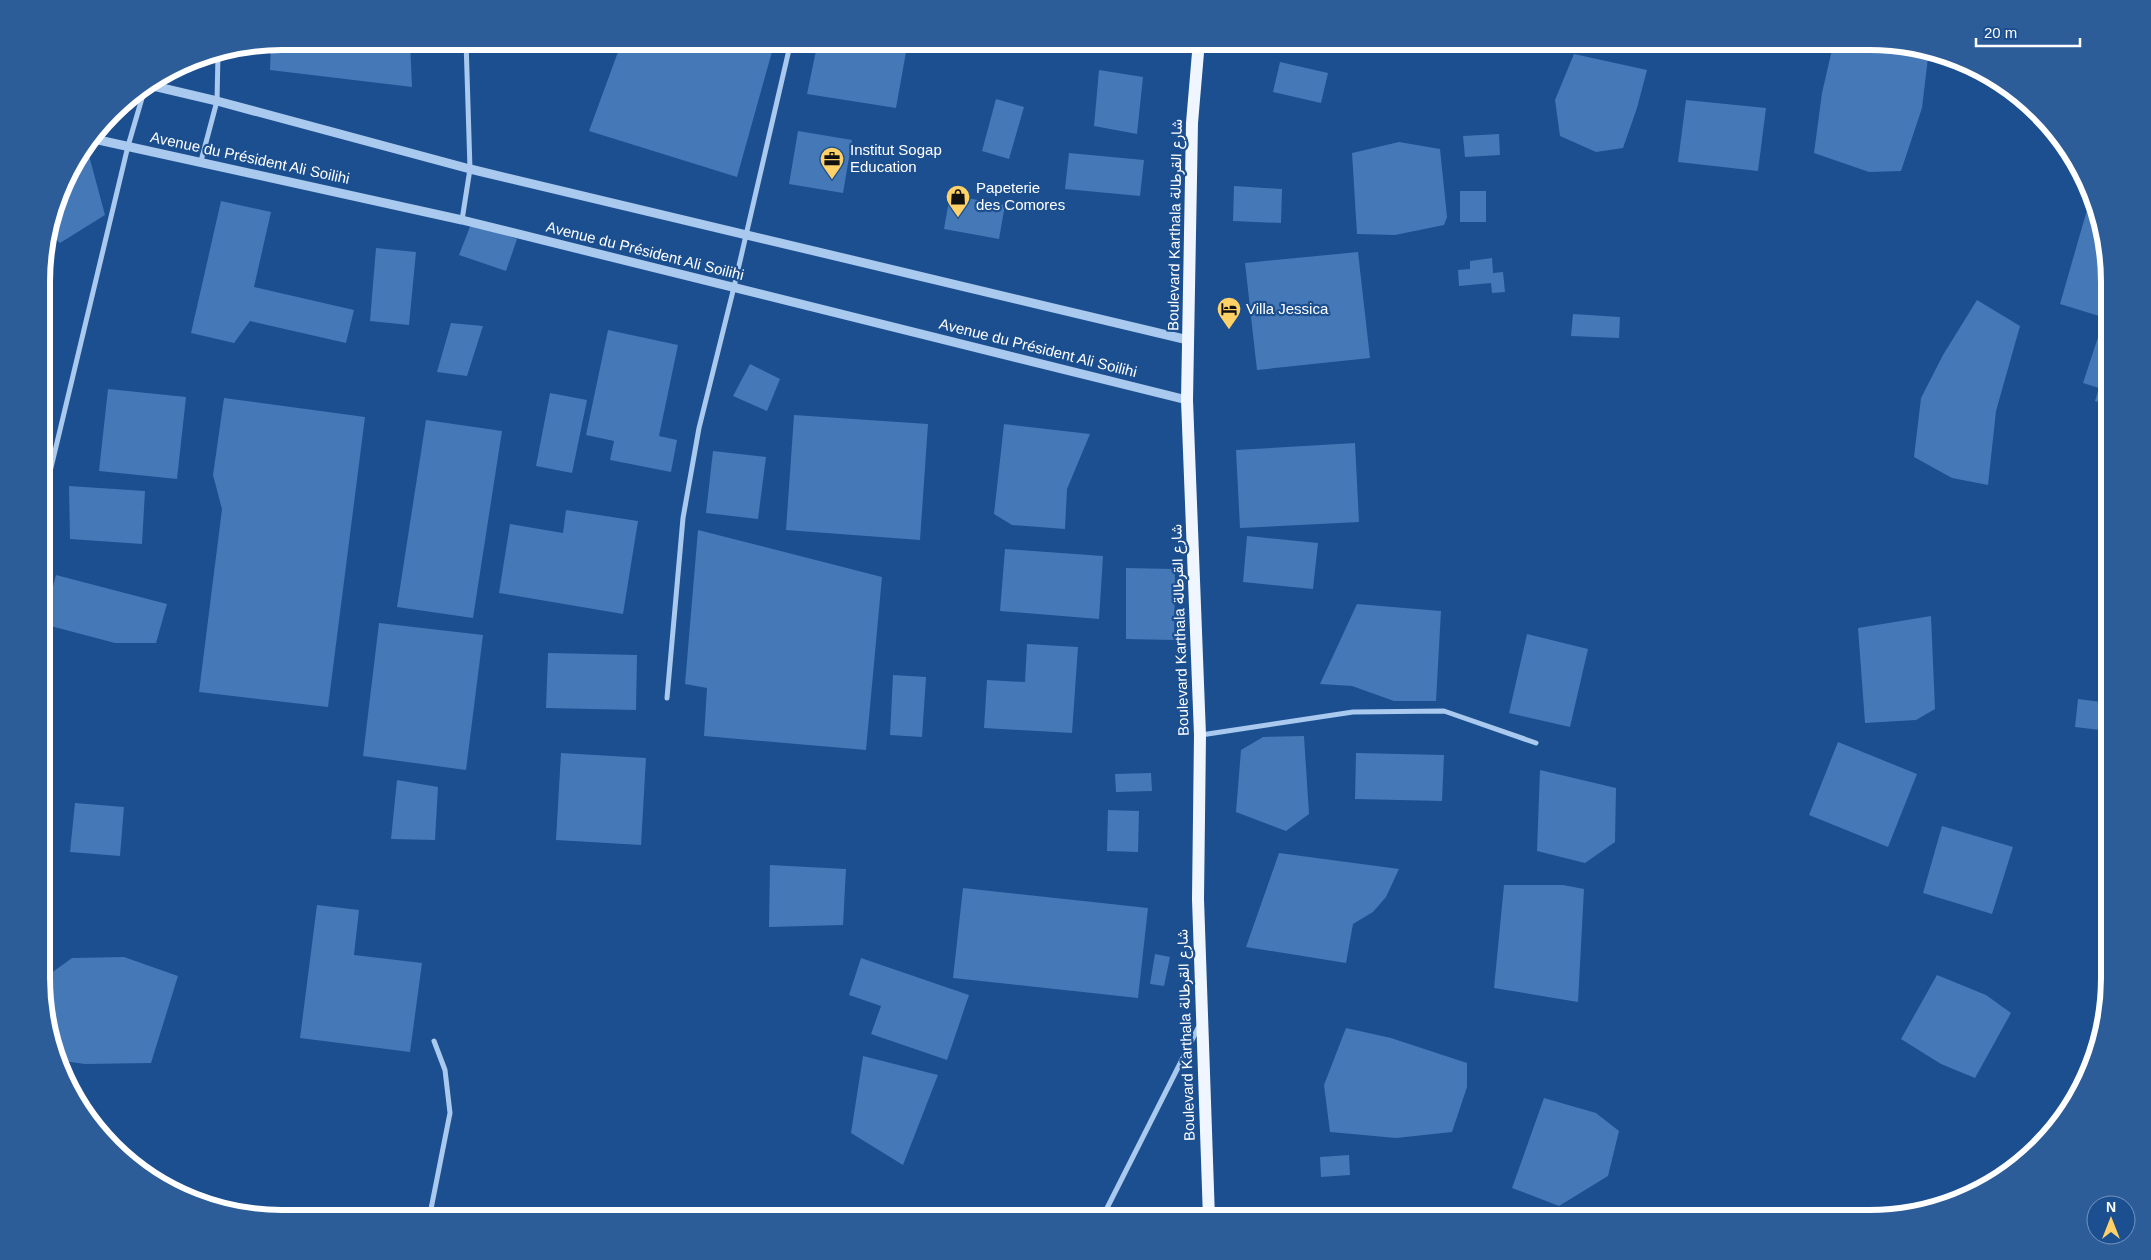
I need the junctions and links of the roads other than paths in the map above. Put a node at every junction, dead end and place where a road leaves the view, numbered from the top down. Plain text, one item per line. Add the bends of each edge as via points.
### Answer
1 (466, 50) edge
2 (788, 50) edge
3 (1197, 50) edge
4 (218, 59) edge
5 (157, 87) edge
6 (142, 97) edge
7 (217, 101) junction
8 (99, 140) edge
9 (128, 146) junction
10 (201, 161) junction
11 (470, 169) junction
12 (462, 220) junction
13 (745, 235) junction
14 (734, 286) junction
15 (1188, 340) junction
16 (1187, 400) junction
17 (50, 472) edge
18 (667, 698) dead end
19 (1200, 735) junction
20 (1536, 743) dead end
21 (1201, 1023) junction
22 (434, 1041) dead end
23 (431, 1210) edge
24 (1106, 1210) edge
25 (1209, 1210) edge

1 - 11 street
2 - 13 street
3 - 15 main road, Boulevard Karthala شارع القرطالة via 1192,123
4 - 7 street
5 - 7 street
6 - 9 street
7 - 10 street
7 - 11 street
8 - 9 street, Avenue du Président Ali Soilihi
9 - 10 street, Avenue du Président Ali Soilihi
9 - 17 street
10 - 12 street, Avenue du Président Ali Soilihi
11 - 12 street
11 - 13 street
12 - 14 street, Avenue du Président Ali Soilihi
13 - 14 street
13 - 15 street
14 - 16 street, Avenue du Président Ali Soilihi
14 - 18 street via 688,486
15 - 16 main road, Boulevard Karthala شارع القرطالة
16 - 19 main road, Boulevard Karthala شارع القرطالة
19 - 20 street via 1353,712 1444,712
19 - 21 main road, Boulevard Karthala شارع القرطالة via 1198,900
21 - 24 street
21 - 25 main road, Boulevard Karthala شارع القرطالة
22 - 23 street via 445,1070 450,1113

